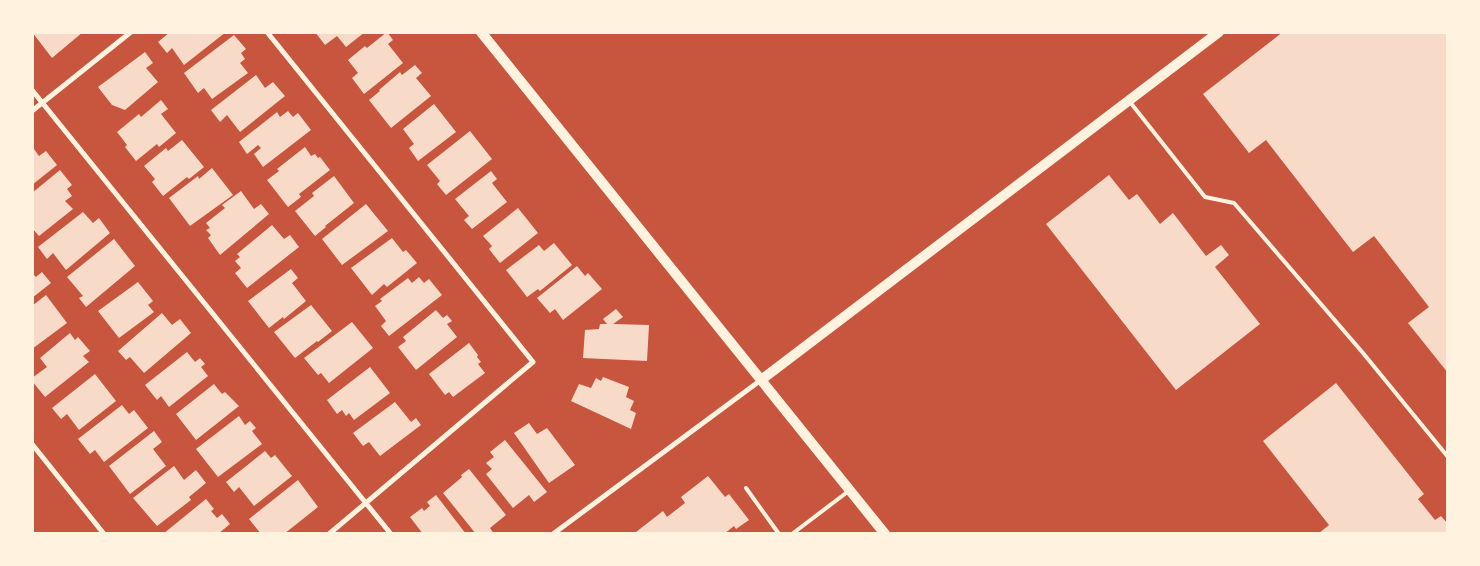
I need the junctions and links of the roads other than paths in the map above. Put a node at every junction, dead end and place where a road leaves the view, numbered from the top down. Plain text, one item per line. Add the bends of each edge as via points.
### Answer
1 (131, 32) edge
2 (267, 32) edge
3 (481, 32) edge
4 (1219, 32) edge
5 (32, 90) edge
6 (1129, 101) junction
7 (43, 103) junction
8 (32, 111) edge
9 (761, 380) junction
10 (32, 444) edge
11 (1448, 457) edge
12 (746, 488) dead end
13 (850, 490) junction
14 (365, 502) junction
15 (104, 534) edge
16 (329, 534) edge
17 (391, 534) edge
18 (554, 534) edge
19 (779, 534) edge
20 (792, 534) edge
21 (885, 534) edge

1 - 7 street
2 - 14 street via 533,362
3 - 9 main road
4 - 6 main road
5 - 7 street
6 - 9 main road
6 - 11 lane via 1205,197 1234,204
7 - 8 street
7 - 14 street
9 - 13 main road
9 - 18 street
10 - 15 street
12 - 19 lane
13 - 20 lane
13 - 21 main road
14 - 16 street
14 - 17 street

